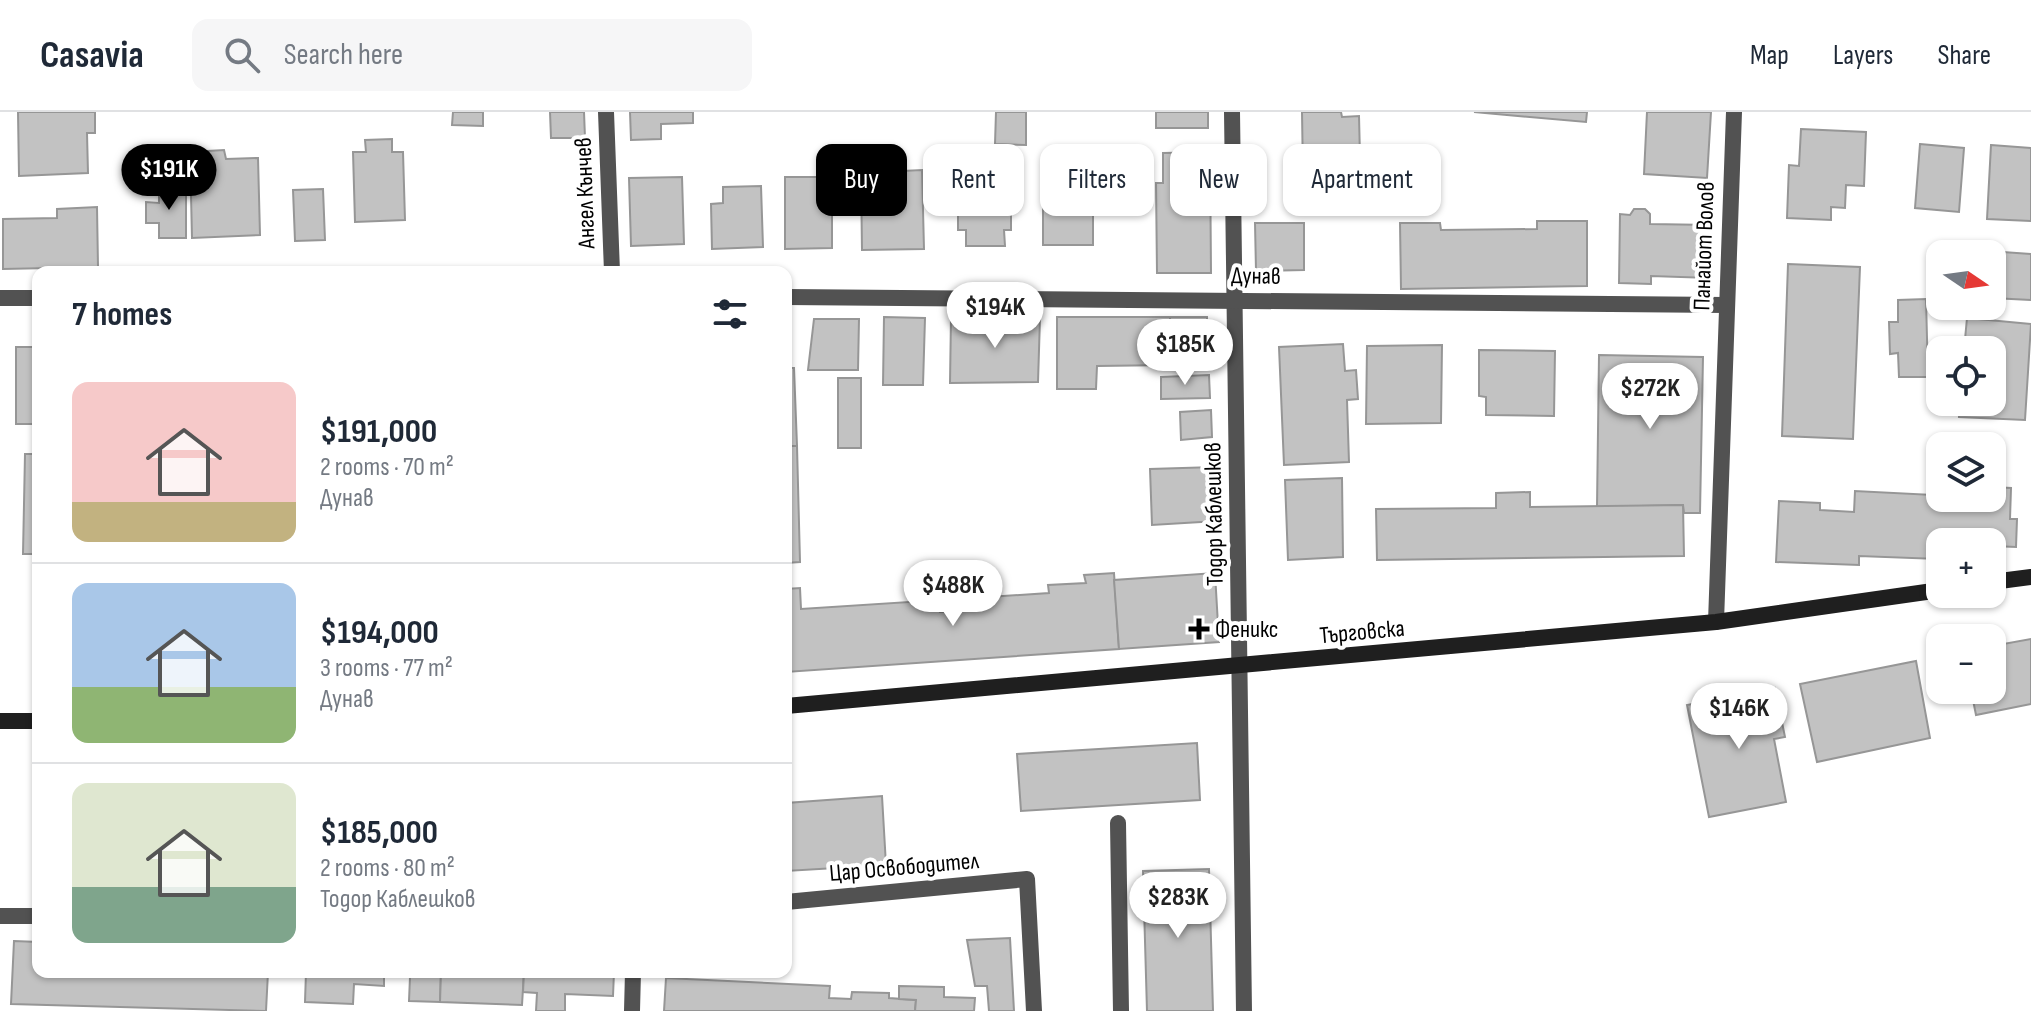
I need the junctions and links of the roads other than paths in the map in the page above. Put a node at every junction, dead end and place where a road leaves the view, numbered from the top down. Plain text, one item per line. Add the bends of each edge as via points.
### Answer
1 (606, 112) edge
2 (1232, 112) edge
3 (1734, 112) edge
4 (612, 266) edge
5 (792, 297) edge
6 (0, 298) edge
7 (32, 298) edge
8 (1233, 300) junction
9 (1726, 305) junction
10 (2031, 577) edge
11 (2006, 580) edge
12 (1926, 592) edge
13 (1716, 622) junction
14 (1241, 668) junction
15 (792, 705) edge
16 (0, 721) edge
17 (32, 721) edge
18 (1118, 823) dead end
19 (792, 901) edge
20 (0, 916) edge
21 (32, 916) edge
22 (633, 978) edge
23 (632, 1011) edge
24 (1034, 1011) edge
25 (1121, 1011) edge
26 (1244, 1011) edge

1 - 4 street, Ангел Кънчев
2 - 8 street, Тодор Каблешков
3 - 9 street, Панайот Волов
5 - 8 street, Дунав
6 - 7 street
8 - 9 street, Дунав
8 - 14 street, Тодор Каблешков
9 - 13 street, Панайот Волов
10 - 11 street
12 - 13 street, Търговска
13 - 14 street, Търговска
14 - 15 street, Търговска
14 - 26 street, Тодор Каблешков
16 - 17 street
18 - 25 street
19 - 24 street, Цар Освободител via 1027,879
20 - 21 street
22 - 23 street

